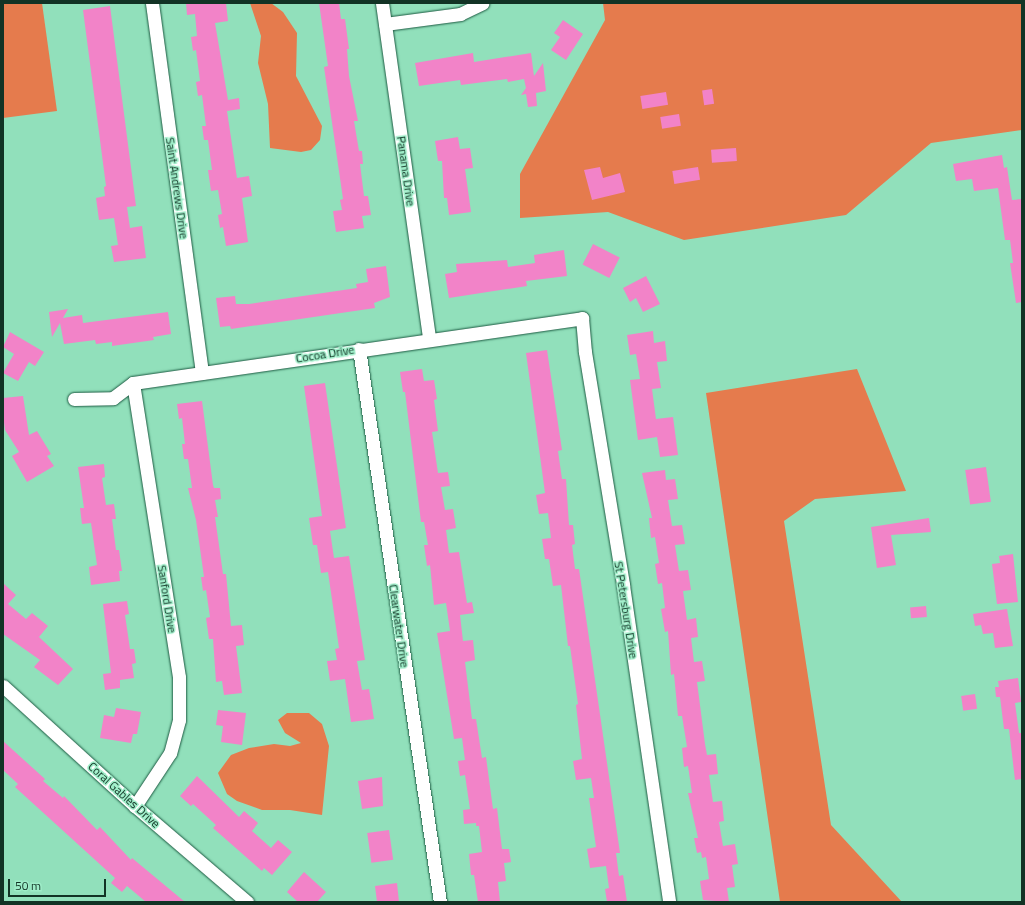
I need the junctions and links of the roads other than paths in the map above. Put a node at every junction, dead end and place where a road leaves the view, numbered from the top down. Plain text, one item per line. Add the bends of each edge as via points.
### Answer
1 (152, 3) edge
2 (382, 3) edge
3 (483, 3) edge
4 (385, 24) junction
5 (582, 318) joint
6 (429, 339) junction
7 (359, 349) junction
8 (202, 373) junction
9 (133, 383) junction
10 (74, 399) dead end
11 (3, 686) edge
12 (134, 806) junction
13 (246, 902) edge
14 (440, 902) edge
15 (669, 902) edge

1 - 8 street, Saint Andrews Drive
2 - 4 street, Panama Drive
3 - 4 street via 460,14
4 - 6 street, Panama Drive
5 - 6 street, Cocoa Drive
5 - 15 street, St Petersburg Drive via 585,352 623,585
6 - 7 street, Cocoa Drive
7 - 8 street, Cocoa Drive
7 - 14 street, Clearwater Drive
8 - 9 street, Cocoa Drive
9 - 10 street, Cocoa Drive via 113,398
9 - 12 street, Sanford Drive via 179,677 179,720 170,753
11 - 12 street, Coral Gables Drive
12 - 13 street, Coral Gables Drive

